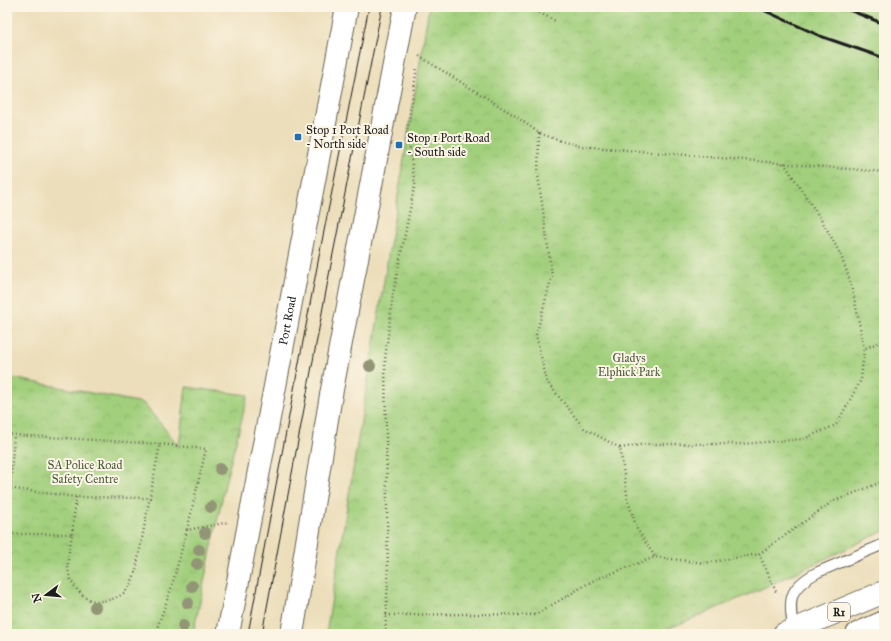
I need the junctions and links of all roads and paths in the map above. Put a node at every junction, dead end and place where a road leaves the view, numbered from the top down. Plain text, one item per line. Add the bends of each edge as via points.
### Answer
1 (347, 7) edge
2 (405, 7) edge
3 (529, 7) edge
4 (557, 22) dead end
5 (420, 49) dead end
6 (419, 56) junction
7 (539, 133) junction
8 (784, 163) junction
9 (884, 172) edge
10 (884, 340) edge
11 (864, 349) junction
12 (7, 433) edge
13 (14, 435) junction
14 (160, 444) junction
15 (620, 448) junction
16 (884, 481) edge
17 (9, 488) edge
18 (76, 497) junction
19 (151, 498) junction
20 (7, 510) edge
21 (249, 518) junction
22 (187, 530) junction
23 (7, 534) edge
24 (72, 534) junction
25 (884, 544) edge
26 (655, 558) junction
27 (884, 592) edge
28 (386, 615) junction
29 (884, 622) edge
30 (789, 632) edge
31 (155, 634) edge
32 (228, 634) edge
33 (292, 634) edge
34 (385, 634) edge
35 (857, 634) edge

1 - 21 main road, Port Road
2 - 33 main road via 331,395
3 - 4 path
5 - 6 path
6 - 7 path
6 - 28 path via 406,132 415,184 393,294 384,360 388,557
7 - 8 path via 581,146
7 - 15 path via 538,175 552,276 536,335 547,382 584,428
8 - 9 path
8 - 11 path via 818,215 840,255 855,298
10 - 11 path
11 - 15 path via 861,380 836,425 803,438 741,444 646,444
12 - 13 path
13 - 14 path
13 - 17 path
14 - 19 path
14 - 22 path via 206,449
15 - 26 path via 628,501 637,528
16 - 26 path via 832,502 759,554 705,563
17 - 18 path
17 - 20 path
18 - 19 path
18 - 24 path
19 - 24 path via 133,580 118,597 105,601 90,600 72,582 67,566
21 - 22 path
21 - 32 main road, Port Road
22 - 31 path via 172,589
23 - 24 path
25 - 30 lane via 818,572 798,586 792,593 790,602
26 - 28 path via 594,580 535,615
27 - 30 main road, R1
28 - 34 path
29 - 35 main road, R1

